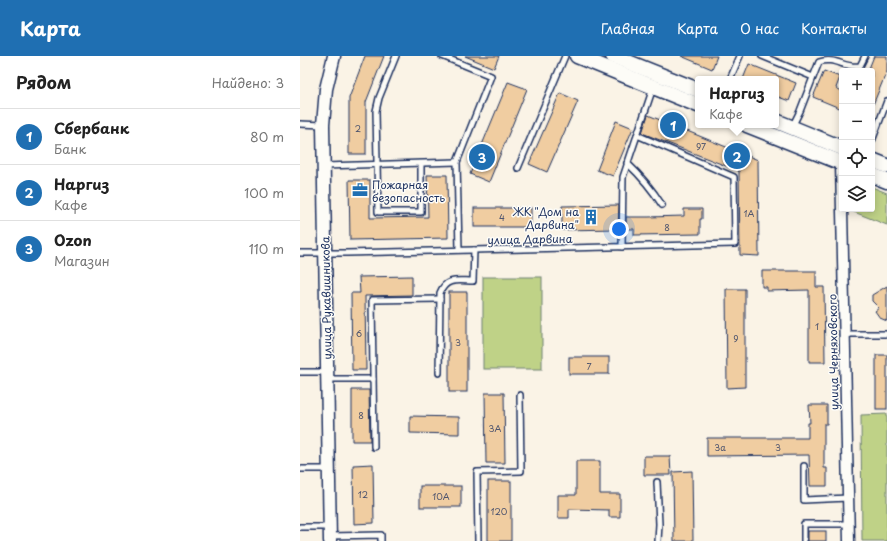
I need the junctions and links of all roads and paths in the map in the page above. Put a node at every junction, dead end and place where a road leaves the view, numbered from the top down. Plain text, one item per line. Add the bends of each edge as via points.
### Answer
1 (334, 56) edge
2 (396, 56) edge
3 (442, 56) edge
4 (565, 56) edge
5 (577, 56) edge
6 (613, 56) edge
7 (740, 56) edge
8 (762, 56) edge
9 (865, 56) edge
10 (731, 76) edge
11 (813, 77) junction
12 (654, 87) junction
13 (695, 89) edge
14 (887, 101) edge
15 (695, 104) edge
16 (885, 110) edge
17 (779, 123) edge
18 (300, 124) edge
19 (323, 124) junction
20 (755, 128) edge
21 (792, 128) junction
22 (637, 135) junction
23 (873, 140) edge
24 (839, 147) edge
25 (839, 161) edge
26 (875, 161) edge
27 (457, 162) junction
28 (627, 163) junction
29 (421, 164) junction
30 (378, 165) junction
31 (324, 166) junction
32 (887, 166) edge
33 (518, 168) dead end
34 (842, 176) edge
35 (874, 176) edge
36 (887, 181) edge
37 (662, 205) dead end
38 (622, 247) junction
39 (459, 250) junction
40 (474, 250) junction
41 (300, 252) edge
42 (326, 253) junction
43 (440, 299) junction
44 (844, 334) junction
45 (887, 334) edge
46 (300, 372) edge
47 (439, 373) dead end
48 (328, 376) junction
49 (373, 379) junction
50 (520, 395) dead end
51 (374, 447) dead end
52 (804, 466) dead end
53 (300, 469) edge
54 (329, 469) junction
55 (657, 482) dead end
56 (848, 498) junction
57 (848, 524) junction
58 (300, 527) edge
59 (330, 535) edge
60 (381, 541) edge
61 (478, 541) edge
62 (658, 541) edge
63 (804, 541) edge
64 (849, 541) edge

1 - 19 street, улица Рукавишникова via 326,89
2 - 30 lane via 376,111
3 - 27 lane via 491,76
4 - 33 lane
5 - 12 main road
6 - 13 main road
7 - 10 lane
8 - 11 lane
9 - 11 lane via 860,66 855,67 834,58 825,58 819,62
11 - 21 lane
12 - 15 main road
12 - 22 lane
14 - 16 lane
16 - 23 lane
17 - 21 main road
18 - 19 lane
19 - 31 street, улица Рукавишникова
20 - 25 main road
21 - 24 main road
22 - 28 lane
22 - 38 lane, улица Дарвина via 734,177 735,244
26 - 32 main road
27 - 29 lane
27 - 39 lane
28 - 37 lane via 640,174
28 - 38 lane via 623,176
29 - 30 lane
29 - 30 lane via 421,212 378,212
30 - 31 lane
31 - 42 street, улица Рукавишникова
34 - 44 street, улица Черняховского
35 - 36 main road
38 - 40 lane, улица Дарвина
39 - 40 lane, улица Дарвина
39 - 42 lane, улица Дарвина
40 - 43 lane via 473,281 450,281 443,286
41 - 42 lane, улица Дарвина
42 - 48 street, улица Рукавишникова
43 - 47 lane
43 - 49 lane via 372,300
44 - 45 lane
44 - 56 street, улица Черняховского
46 - 48 lane
48 - 49 lane
48 - 54 street, улица Рукавишникова
49 - 51 lane
50 - 61 lane via 521,470 477,472
52 - 56 lane via 804,500
53 - 54 lane
54 - 59 street, улица Рукавишникова
55 - 62 lane
56 - 57 street, улица Черняховского
57 - 63 lane via 804,524
57 - 64 street, улица Черняховского
58 - 59 lane
59 - 60 lane via 381,535

